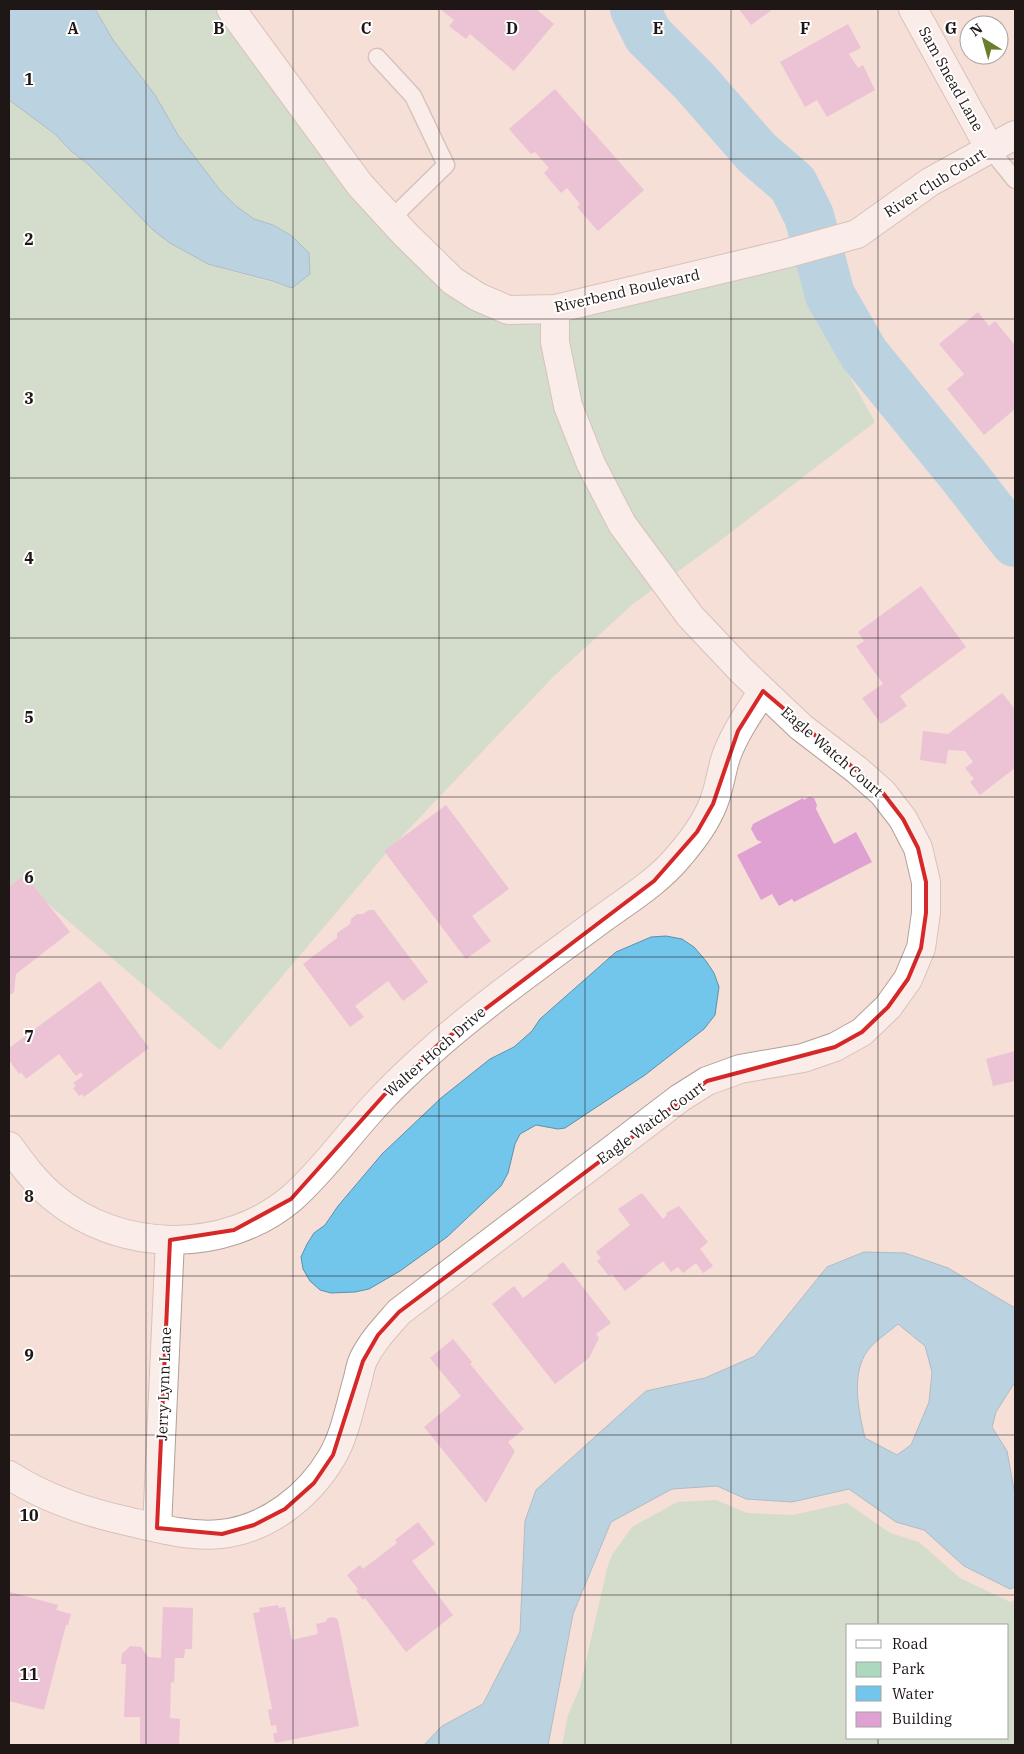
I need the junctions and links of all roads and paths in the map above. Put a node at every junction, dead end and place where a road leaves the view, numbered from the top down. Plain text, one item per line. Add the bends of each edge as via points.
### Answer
1 (230, 9) edge
2 (913, 9) edge
3 (377, 57) dead end
4 (1015, 135) edge
5 (990, 149) junction
6 (1015, 180) edge
7 (391, 219) junction
8 (857, 234) joint
9 (555, 309) junction
10 (763, 691) junction
11 (9, 1146) edge
12 (170, 1240) junction
13 (9, 1475) edge
14 (157, 1528) junction

1 - 7 street, Riverbend Boulevard via 360,185
2 - 5 street, Sam Snead Lane
3 - 7 lane via 413,96 446,165
4 - 5 street, River Club Court
5 - 6 lane
5 - 8 street, River Club Court via 930,182
7 - 9 street, Riverbend Boulevard via 453,281 478,297 508,310
8 - 9 street, Riverbend Boulevard
9 - 10 street, Eagle Watch Court via 555,342 568,406 591,464 622,524 690,616
10 - 12 street, Walter Hoch Drive via 727,754 713,804 678,858 654,880 439,1044 385,1094 291,1199 264,1217 234,1230 202,1238
10 - 14 street, Eagle Watch Court via 883,794 903,819 918,848 926,882 921,948 908,979 888,1007 862,1032 836,1046 803,1058 740,1069 707,1081 672,1104 400,1312 378,1335 363,1361 345,1424 332,1455 314,1483 285,1509 254,1526 222,1534
11 - 12 street, Walter Hoch Drive via 47,1191 78,1214 107,1229 140,1238
12 - 14 street, Jerry Lynn Lane
13 - 14 street, Eagle Watch Court via 74,1507

